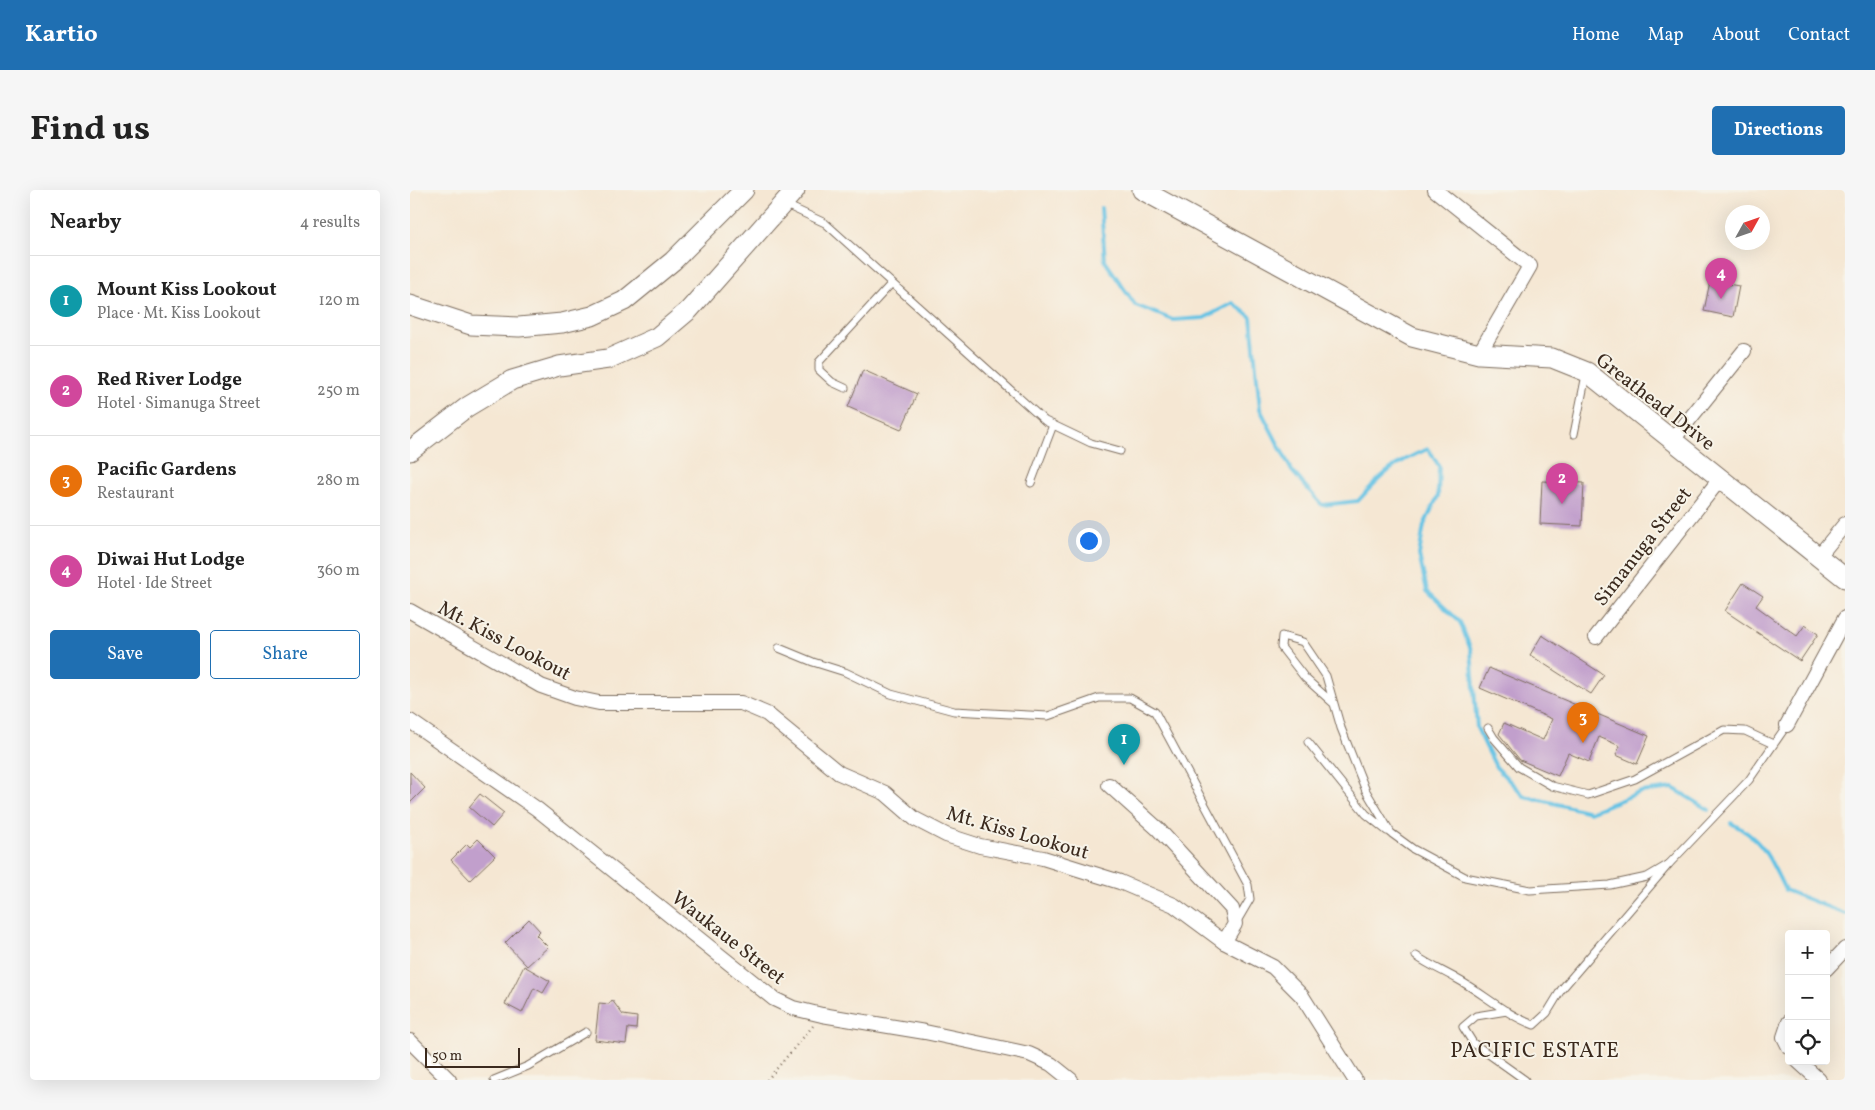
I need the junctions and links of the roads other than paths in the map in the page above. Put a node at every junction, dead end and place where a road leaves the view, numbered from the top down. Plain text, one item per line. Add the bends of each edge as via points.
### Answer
1 (744, 190) edge
2 (1142, 190) edge
3 (1435, 190) edge
4 (789, 197) edge
5 (891, 284) junction
6 (410, 305) edge
7 (1744, 351) dead end
8 (1479, 354) junction
9 (1587, 372) junction
10 (845, 388) dead end
11 (1052, 425) junction
12 (1574, 434) dead end
13 (1672, 441) junction
14 (410, 451) edge
15 (1120, 451) dead end
16 (1720, 479) junction
17 (1031, 483) dead end
18 (1845, 524) edge
19 (1818, 557) junction
20 (1845, 578) edge
21 (410, 611) edge
22 (1845, 618) edge
23 (1596, 637) dead end
24 (779, 648) dead end
25 (1334, 704) junction
26 (410, 722) edge
27 (1787, 725) joint
28 (1488, 728) dead end
29 (1308, 742) dead end
30 (1773, 744) junction
31 (1109, 784) dead end
32 (1390, 833) junction
33 (1669, 864) junction
34 (1235, 924) junction
35 (1224, 942) junction
36 (1845, 949) edge
37 (1416, 956) dead end
38 (1830, 964) edge
39 (1507, 1011) junction
40 (586, 1032) dead end
41 (410, 1040) edge
42 (1802, 1065) edge
43 (450, 1080) edge
44 (494, 1080) edge
45 (1071, 1080) edge
46 (1355, 1080) edge
47 (1525, 1080) edge
48 (1818, 1080) edge

1 - 6 street via 673,261 624,301 592,316 519,327 471,325
2 - 8 street, Greathead Drive via 1412,336
3 - 8 street via 1530,266
4 - 5 lane via 825,223
4 - 14 street via 688,310 657,337 608,359 559,366 512,380 466,407
5 - 10 lane via 819,362 819,370
5 - 11 lane
7 - 13 street
8 - 9 street, Greathead Drive via 1552,358
9 - 12 lane
9 - 13 street, Greathead Drive
11 - 15 lane via 1091,443
11 - 17 lane
13 - 16 street, Greathead Drive
16 - 19 street, Greathead Drive
16 - 23 street, Simanuga Street
18 - 19 street
19 - 20 street, Greathead Drive
21 - 35 street, Mt. Kiss Lookout via 541,686 575,698 599,703 741,703 767,714 839,773 885,793 915,819 946,835 980,846 1043,858 1120,882 1174,905
22 - 27 street
24 - 34 lane via 845,672 891,694 954,711 1048,716 1099,698 1130,698 1155,712 1248,885 1250,899
25 - 25 lane via 1326,676 1302,642 1282,636 1280,647 1305,678
25 - 32 lane via 1366,791
26 - 45 street, Waukaue Street via 537,809 774,999 793,1008 822,1015 1029,1054 1051,1064
27 - 30 lane
28 - 30 lane via 1519,767 1552,786 1588,795 1635,780 1724,730 1745,731
29 - 32 lane via 1366,814
30 - 33 lane via 1749,780
31 - 34 street via 1158,829 1232,909
32 - 33 lane via 1412,849 1465,877 1530,890 1610,885 1647,877
33 - 39 lane via 1534,1025
34 - 35 street
35 - 46 street, Mt. Kiss Lookout via 1273,967 1302,996
36 - 38 street
37 - 39 lane
39 - 47 lane via 1476,1016 1463,1027 1473,1043
40 - 44 lane via 528,1066
41 - 43 street
42 - 48 street

